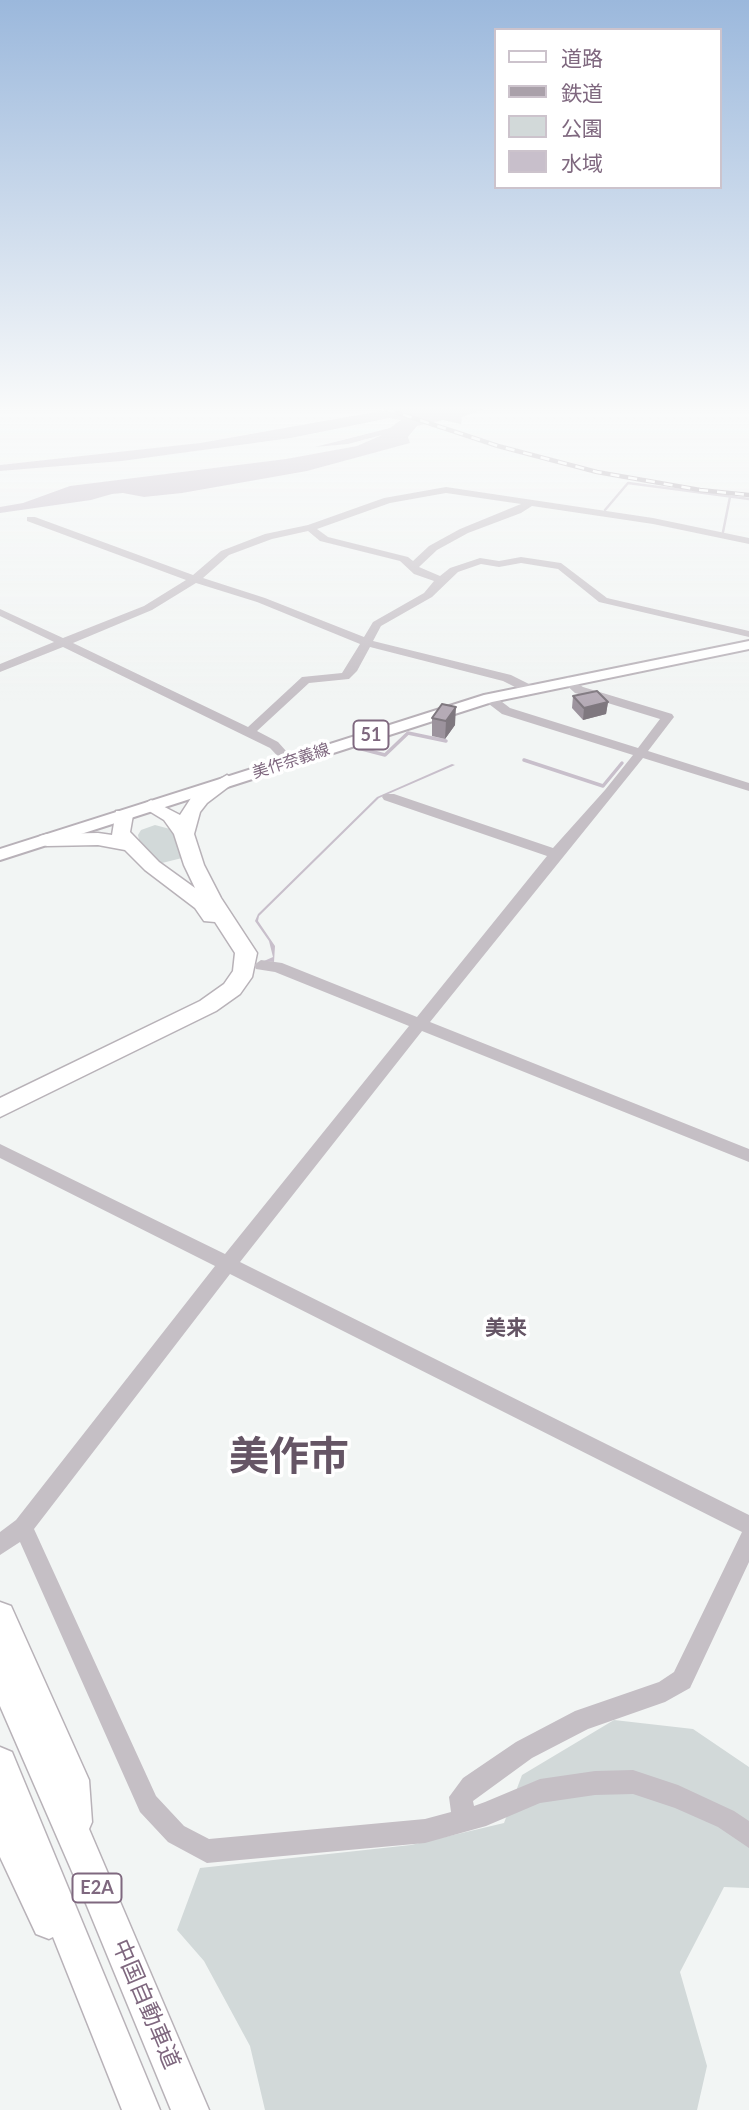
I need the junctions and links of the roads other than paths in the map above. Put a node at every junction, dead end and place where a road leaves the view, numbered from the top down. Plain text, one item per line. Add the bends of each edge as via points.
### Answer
1 (367, 507) edge
2 (523, 507) edge
3 (567, 507) edge
4 (32, 519) dead end
5 (310, 528) junction
6 (749, 541) edge
7 (414, 566) junction
8 (195, 579) junction
9 (441, 580) junction
10 (0, 612) edge
11 (20, 621) junction
12 (0, 628) edge
13 (749, 634) edge
14 (365, 642) junction
15 (63, 643) junction
16 (749, 645) edge
17 (0, 668) edge
18 (568, 681) junction
19 (529, 689) junction
20 (489, 698) junction
21 (249, 732) junction
22 (640, 753) junction
23 (289, 761) junction
24 (227, 781) junction
25 (749, 787) edge
26 (390, 797) dead end
27 (151, 806) junction
28 (123, 815) junction
29 (184, 834) junction
30 (47, 840) junction
31 (131, 845) junction
32 (556, 854) junction
33 (0, 855) edge
34 (261, 965) dead end
35 (420, 1024) junction
36 (0, 1091) edge
37 (0, 1108) edge
38 (0, 1150) edge
39 (749, 1156) edge
40 (228, 1263) junction
41 (749, 1525) edge
42 (23, 1527) junction
43 (749, 1539) edge
44 (0, 1545) edge
45 (0, 1617) edge
46 (0, 1668) edge
47 (0, 1764) edge
48 (0, 1819) edge
49 (464, 1820) junction
50 (749, 1836) edge
51 (76, 1838) junction
52 (140, 2110) edge
53 (190, 2110) edge

1 - 5 street
2 - 7 street via 464,531 433,548
3 - 6 street
4 - 8 street
5 - 7 street via 324,539 400,558
5 - 8 street via 269,536 225,553
7 - 9 street
8 - 14 street
8 - 15 street via 148,608
9 - 13 street via 480,561 521,560 561,566 603,600
9 - 14 street via 428,594 377,624
10 - 11 street
11 - 12 street
11 - 15 street
14 - 19 street via 507,678
14 - 21 street via 345,676 306,680
15 - 17 street
15 - 21 street
16 - 18 main road, 美作奈義線 / 51
18 - 19 main road, 美作奈義線 / 51
18 - 22 street via 579,690 668,717
19 - 20 main road, 美作奈義線 / 51
20 - 22 street via 506,711
20 - 23 main road, 美作奈義線 / 51
21 - 23 street via 274,744
22 - 25 street
22 - 32 street
23 - 24 main road, 美作奈義線 / 51
24 - 27 main road, 美作奈義線 / 51
24 - 29 highway via 200,799
26 - 32 street
27 - 28 main road, 美作奈義線 / 51
27 - 29 highway via 171,816
28 - 30 main road, 美作奈義線 / 51
28 - 31 highway via 120,833
29 - 37 highway via 211,899 246,953 244,972 232,989 208,1006
30 - 31 highway via 97,839
30 - 33 main road, 美作奈義線 / 51
31 - 36 highway via 202,903 235,952 233,969 217,987 197,999 171,1007
32 - 35 street
34 - 35 street via 277,967
35 - 39 street
35 - 40 street
38 - 40 street
40 - 41 street
40 - 42 street
42 - 44 street
42 - 49 street via 148,1804 176,1834 207,1851 425,1831
43 - 49 street via 682,1680 665,1691 583,1719 524,1750 461,1797
45 - 51 highway via 72,1780
46 - 51 highway, 中国自動車道 / E2A
47 - 52 highway, E2A
48 - 52 highway
49 - 50 street via 540,1791 633,1782 726,1819
51 - 53 highway, 中国自動車道 / E2A

